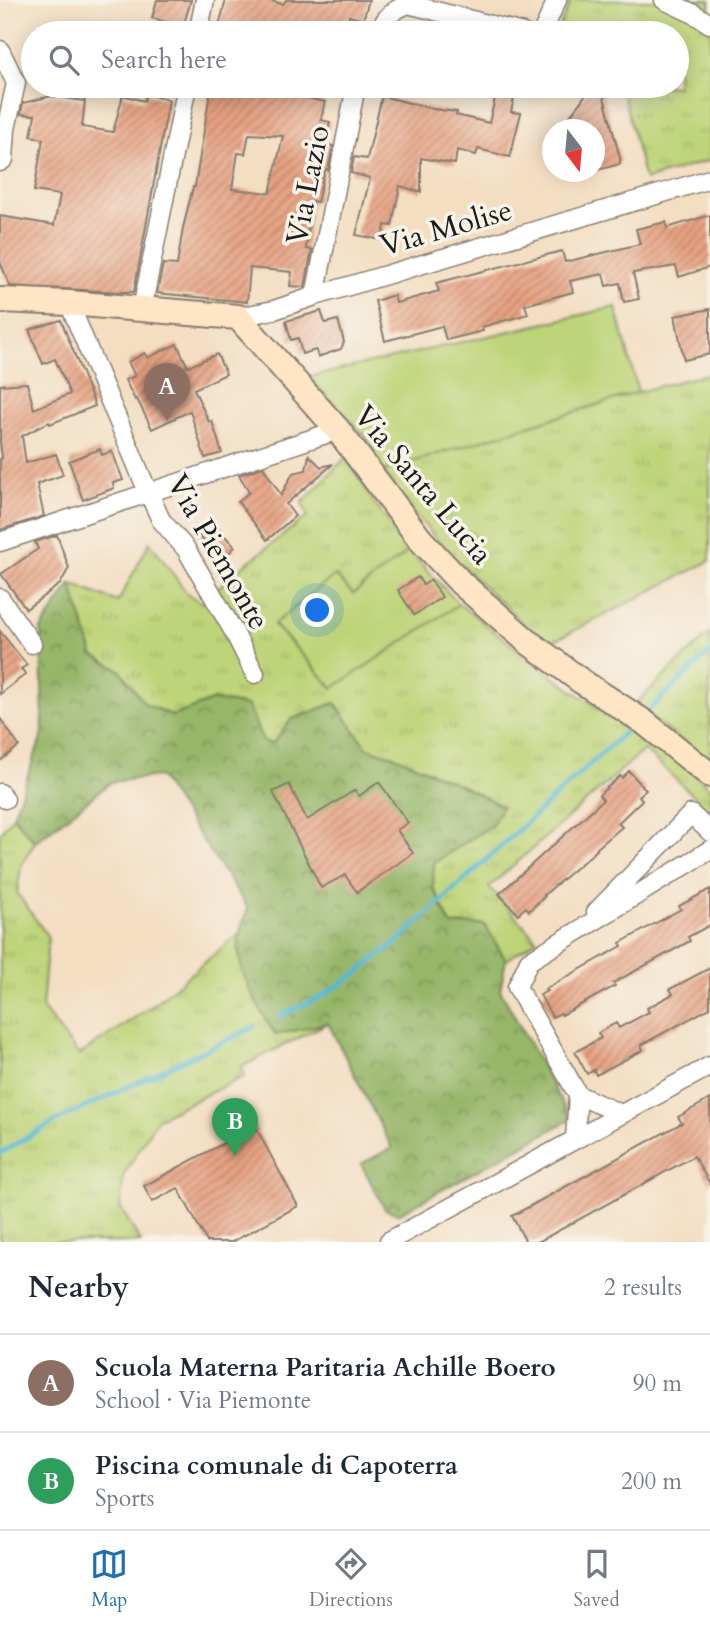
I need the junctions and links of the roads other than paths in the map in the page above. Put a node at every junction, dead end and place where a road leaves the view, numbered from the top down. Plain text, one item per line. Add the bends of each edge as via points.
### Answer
1 (205, 0) edge
2 (557, 0) edge
3 (664, 0) edge
4 (201, 21) edge
5 (384, 21) edge
6 (475, 21) edge
7 (547, 21) edge
8 (710, 24) edge
9 (0, 50) edge
10 (185, 98) edge
11 (354, 98) edge
12 (0, 162) edge
13 (710, 179) edge
14 (315, 296) junction
15 (0, 300) edge
16 (69, 303) junction
17 (142, 309) junction
18 (238, 317) junction
19 (338, 430) junction
20 (149, 494) junction
21 (0, 542) edge
22 (0, 598) edge
23 (33, 645) dead end
24 (255, 674) dead end
25 (710, 775) edge
26 (710, 832) edge
27 (710, 850) edge
28 (576, 932) junction
29 (710, 1066) edge
30 (578, 1096) junction
31 (621, 1114) junction
32 (575, 1139) junction
33 (389, 1241) edge

1 - 4 street
2 - 7 street
3 - 8 street
5 - 6 street via 395,9 408,4
9 - 12 street via 16,82
10 - 17 street
11 - 14 street, Via Lazio
13 - 14 street, Via Molise
14 - 18 street, Via Molise
15 - 16 street
16 - 17 street
16 - 20 street, Via Piemonte
17 - 18 street
18 - 19 street, Via Santa Lucia
19 - 20 street
19 - 25 street, Via Santa Lucia via 420,540 461,583 527,641 644,722
20 - 21 street
20 - 24 street, Via Piemonte via 161,520 186,549
22 - 23 street
26 - 28 street via 691,814
27 - 28 street
28 - 30 street via 529,961 517,987
29 - 31 street
30 - 31 street
30 - 32 street
31 - 32 street
32 - 33 street

